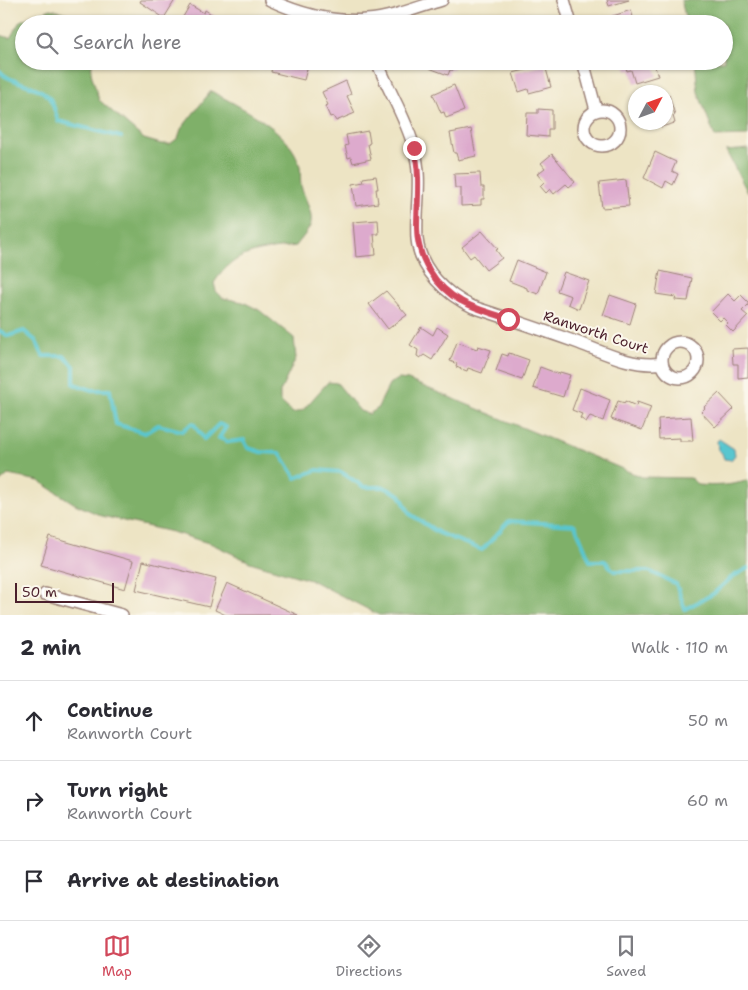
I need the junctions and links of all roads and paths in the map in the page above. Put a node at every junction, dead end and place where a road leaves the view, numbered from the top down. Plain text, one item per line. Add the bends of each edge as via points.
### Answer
1 (270, 0) edge
2 (442, 0) edge
3 (564, 0) edge
4 (310, 15) edge
5 (391, 15) edge
6 (568, 15) edge
7 (381, 70) edge
8 (585, 70) edge
9 (596, 110) dead end
10 (662, 363) dead end
11 (45, 594) dead end
12 (122, 615) edge

1 - 4 street
2 - 5 street
3 - 6 street
7 - 10 street, Ranworth Court via 403,114 414,148 419,180 417,242 441,286 473,307 614,356 641,364
8 - 9 street
11 - 12 street

